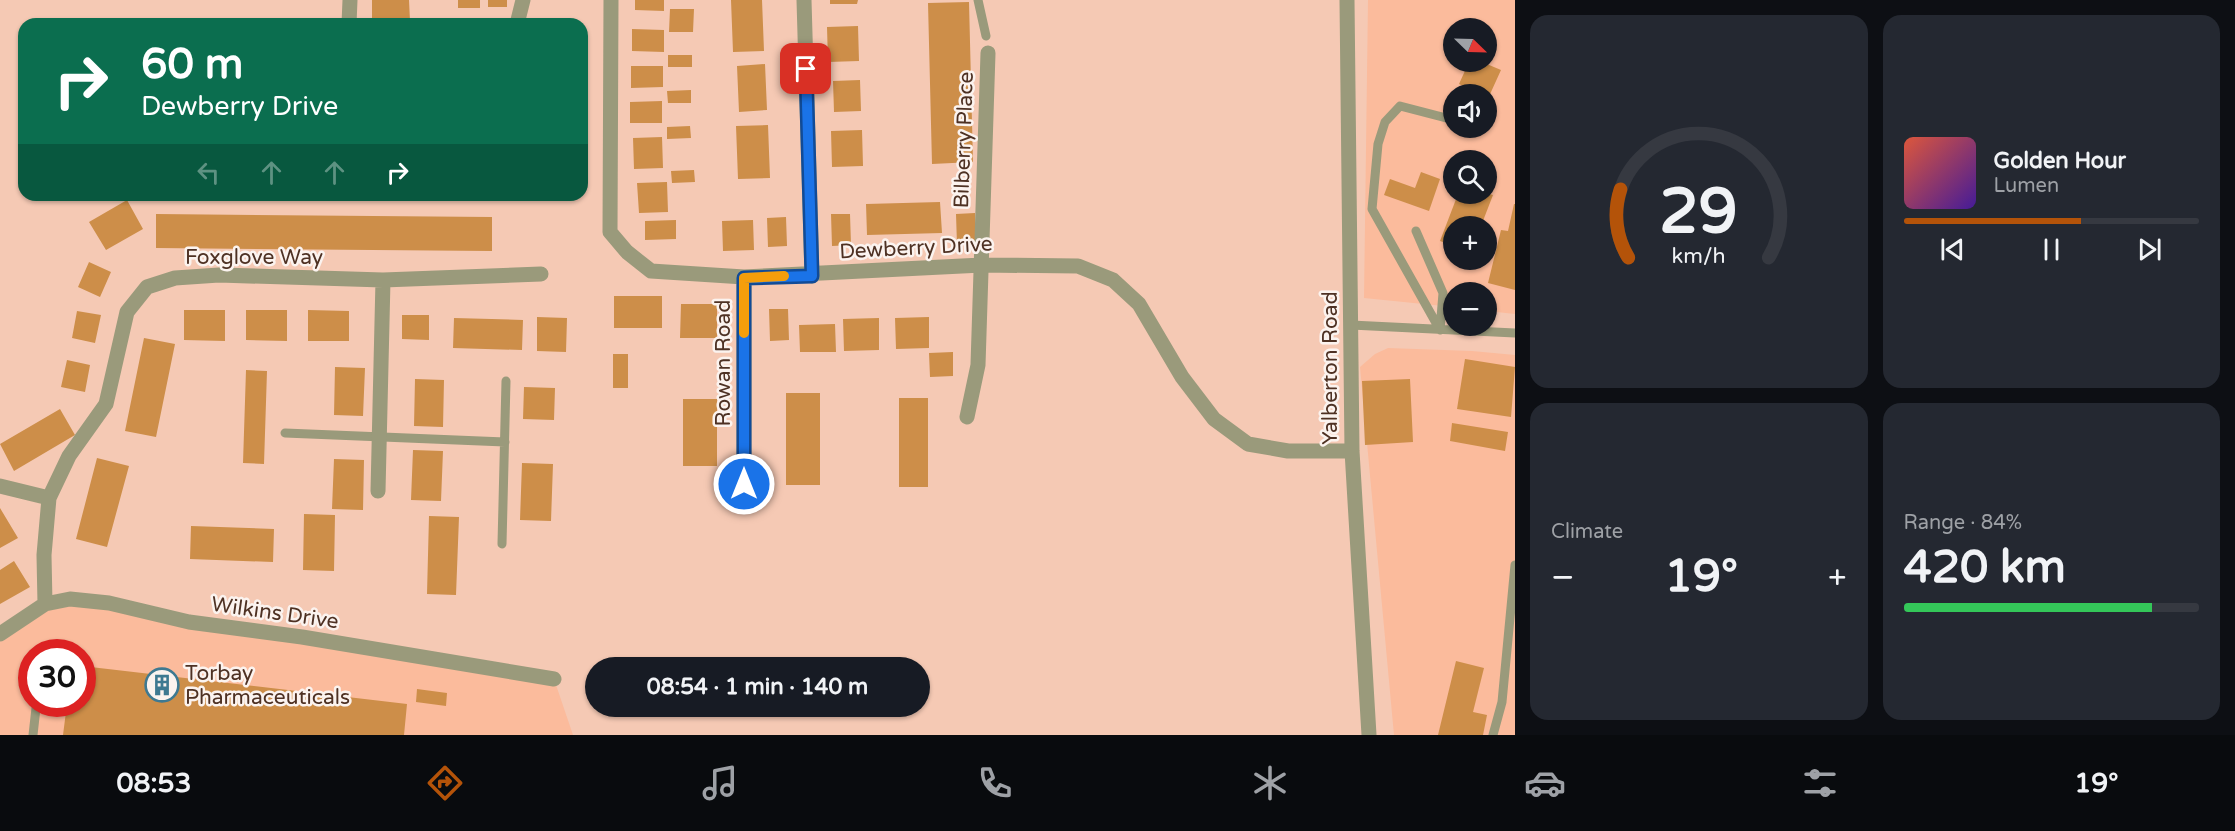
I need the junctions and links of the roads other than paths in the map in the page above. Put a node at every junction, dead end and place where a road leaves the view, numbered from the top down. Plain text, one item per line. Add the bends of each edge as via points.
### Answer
1 (350, 0) edge
2 (523, 0) edge
3 (611, 0) edge
4 (804, 0) edge
5 (978, 0) edge
6 (1347, 0) edge
7 (350, 18) edge
8 (519, 18) edge
9 (986, 36) dead end
10 (988, 53) dead end
11 (1443, 117) edge
12 (1416, 231) dead end
13 (982, 265) junction
14 (541, 274) dead end
15 (812, 276) junction
16 (744, 278) junction
17 (383, 280) junction
18 (1351, 325) junction
19 (1440, 330) junction
20 (1515, 333) edge
21 (506, 381) dead end
22 (967, 417) dead end
23 (285, 433) dead end
24 (379, 435) junction
25 (505, 442) junction
26 (1352, 451) junction
27 (744, 484) dead end
28 (0, 486) edge
29 (378, 491) dead end
30 (49, 498) junction
31 (502, 544) dead end
32 (1515, 565) edge
33 (45, 604) junction
34 (0, 634) edge
35 (554, 679) dead end
36 (35, 717) edge
37 (33, 735) edge
38 (1369, 735) edge
39 (1493, 735) edge

1 - 7 street
2 - 8 street
3 - 16 street, Dewberry Drive via 610,232 651,271
4 - 15 street
5 - 9 lane
6 - 18 street, Yalberton Road
10 - 13 street, Bilberry Place
11 - 19 lane via 1400,106 1385,122 1378,144 1372,209
12 - 19 lane via 1443,293
13 - 15 street, Dewberry Drive
13 - 22 street, Bilberry Place via 978,365
13 - 26 street, Dewberry Drive via 1078,266 1113,280 1139,304 1182,377 1214,419 1248,444 1288,451
14 - 17 street, Foxglove Way
15 - 16 street, Dewberry Drive
16 - 27 street, Rowan Road
17 - 24 street
17 - 30 street, Foxglove Way via 219,275 175,278 147,287 127,312 106,404 69,456
18 - 19 lane
18 - 26 street, Yalberton Road
19 - 20 lane
21 - 25 lane
23 - 24 lane
24 - 25 lane
24 - 29 street
25 - 31 lane
26 - 38 street, Yalberton Road
28 - 30 street
30 - 33 street
32 - 39 lane via 1502,702
33 - 34 street, Wilkins Drive
33 - 35 street, Wilkins Drive via 70,599 110,603 189,622
36 - 37 lane

